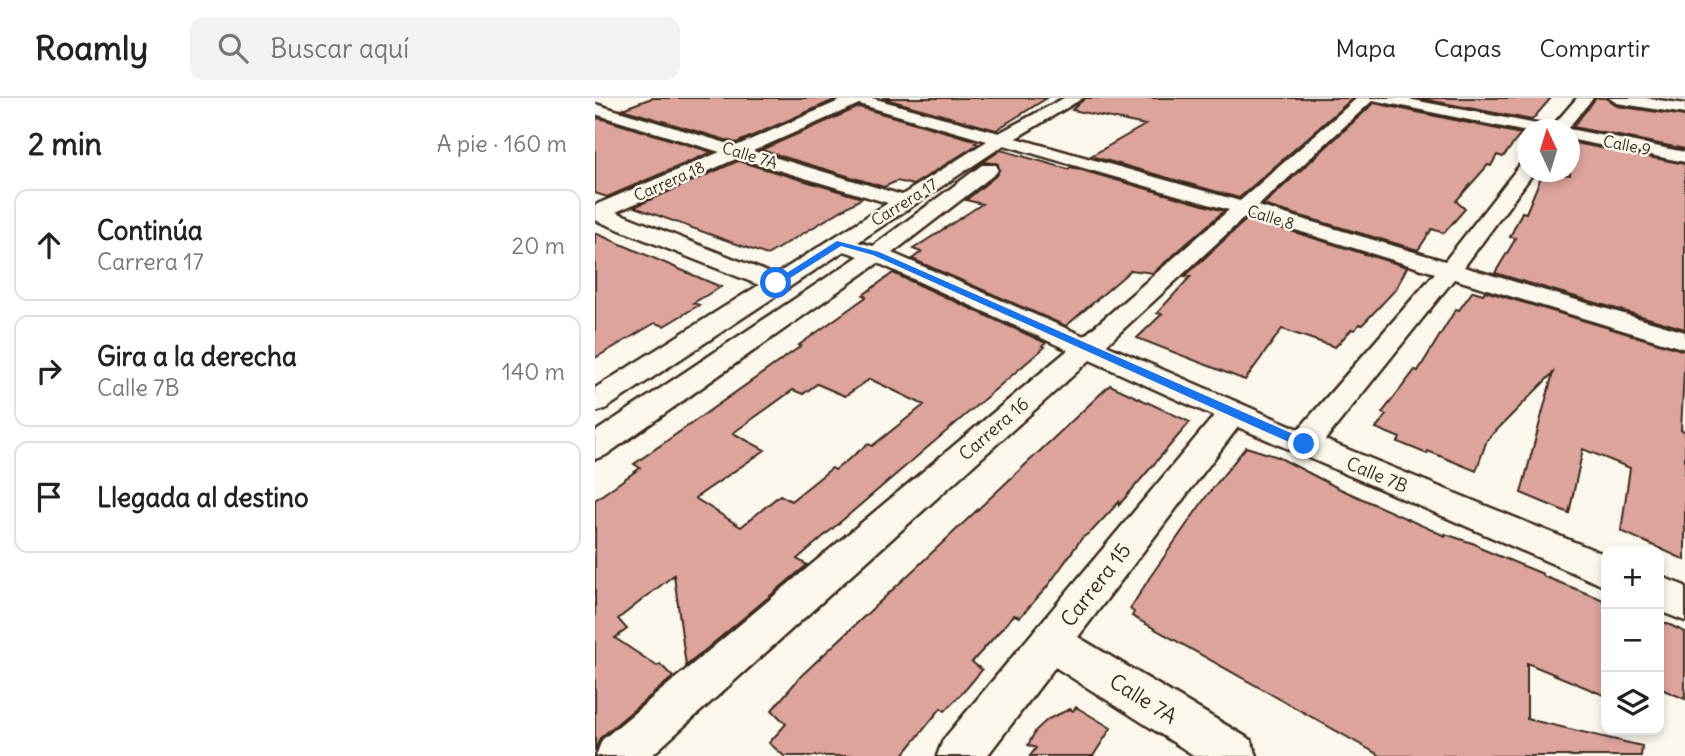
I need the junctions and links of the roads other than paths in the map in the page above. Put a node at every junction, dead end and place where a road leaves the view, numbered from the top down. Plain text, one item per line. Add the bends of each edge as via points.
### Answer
1 (831, 98) edge
2 (857, 98) edge
3 (1075, 98) edge
4 (1366, 98) edge
5 (1379, 98) edge
6 (1585, 98) edge
7 (1617, 98) edge
8 (595, 109) edge
9 (1685, 109) edge
10 (1567, 119) edge
11 (1517, 125) edge
12 (1580, 136) edge
13 (1012, 142) junction
14 (729, 148) junction
15 (1685, 157) edge
16 (1518, 182) edge
17 (904, 202) junction
18 (1244, 208) junction
19 (596, 210) edge
20 (840, 243) junction
21 (876, 254) junction
22 (1448, 272) junction
23 (776, 283) junction
24 (1685, 341) edge
25 (1086, 349) junction
26 (595, 402) edge
27 (1233, 413) junction
28 (1304, 444) junction
29 (595, 447) edge
30 (1601, 569) edge
31 (1664, 595) edge
32 (1685, 604) edge
33 (1051, 642) junction
34 (618, 756) edge
35 (958, 756) edge
36 (1235, 756) edge

1 - 14 street, Carrera 18
2 - 13 street, Calle 8
2 - 14 street, Carrera 18
3 - 13 street, Carrera 17
4 - 18 street, Carrera 16
5 - 11 street
6 - 10 street
7 - 9 street
8 - 14 street, Calle 7A
12 - 15 street, Calle 9
13 - 17 street, Carrera 17
13 - 18 street, Calle 8
13 - 21 street, Carrera 17
14 - 17 street, Calle 7A
14 - 19 street, Carrera 18
16 - 22 street
17 - 20 street, Carrera 17
18 - 22 street, Calle 8
18 - 25 street, Carrera 16
19 - 23 street
20 - 21 street, Calle 7B
20 - 23 street, Carrera 17
21 - 25 street, Calle 7B
21 - 29 street, Carrera 17
22 - 24 street, Calle 8
22 - 28 street
23 - 26 street, Carrera 17
25 - 27 street, Calle 7B
25 - 34 street, Carrera 16
27 - 28 street, Calle 7B
27 - 33 street, Carrera 15
28 - 30 street, Calle 7B
31 - 32 street
33 - 35 street, Carrera 15
33 - 36 street, Calle 7A

